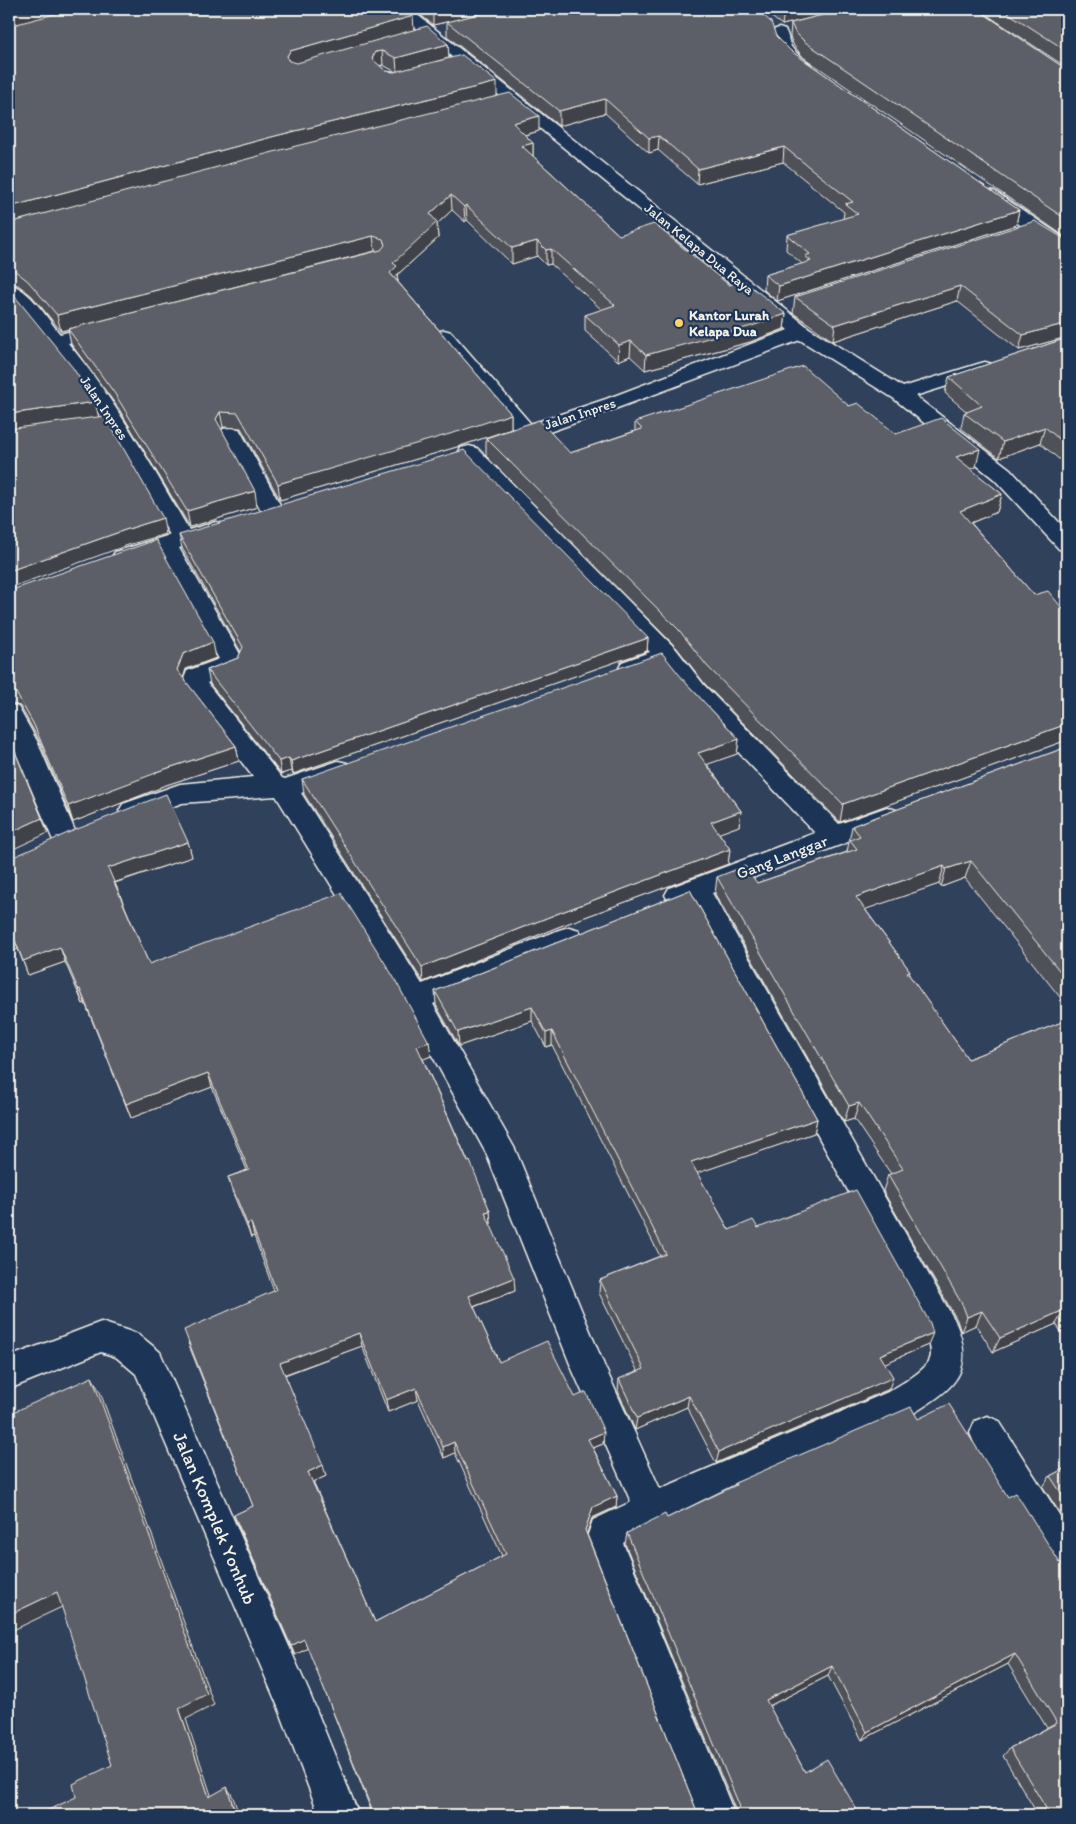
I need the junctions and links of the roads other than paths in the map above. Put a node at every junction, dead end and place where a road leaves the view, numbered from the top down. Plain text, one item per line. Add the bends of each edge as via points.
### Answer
1 (401, 9) edge
2 (763, 21) edge
3 (798, 28) edge
4 (779, 32) junction
5 (821, 78) edge
6 (513, 100) junction
7 (494, 105) edge
8 (976, 187) edge
9 (1034, 227) junction
10 (1015, 233) edge
11 (1067, 248) edge
12 (9, 290) edge
13 (792, 304) dead end
14 (774, 310) junction
15 (429, 318) edge
16 (120, 324) edge
17 (802, 332) junction
18 (54, 341) junction
19 (1001, 364) edge
20 (900, 394) junction
21 (527, 432) junction
22 (230, 434) edge
23 (174, 541) junction
24 (1067, 544) edge
25 (100, 565) edge
26 (666, 655) junction
27 (611, 675) edge
28 (9, 713) edge
29 (359, 763) edge
30 (279, 787) junction
31 (909, 808) edge
32 (111, 819) edge
33 (835, 837) junction
34 (41, 850) edge
35 (696, 889) junction
36 (659, 903) edge
37 (594, 928) edge
38 (415, 999) junction
39 (9, 1373) edge
40 (987, 1433) dead end
41 (652, 1510) junction
42 (1067, 1559) edge
43 (340, 1815) edge
44 (715, 1815) edge

1 - 6 street, Jalan Kelapa Dua Raya via 430,33 456,63
2 - 4 street
3 - 4 street
4 - 5 street via 786,52
6 - 7 street
6 - 14 street, Jalan Kelapa Dua Raya
8 - 9 street
9 - 10 street
9 - 11 street
12 - 18 street, Jalan Inpres via 25,304
13 - 14 street
14 - 17 street, Jalan Kelapa Dua Raya
15 - 21 street
16 - 18 street
17 - 20 street, Jalan Kelapa Dua Raya
17 - 21 street, Jalan Inpres
18 - 23 street, Jalan Inpres via 86,378 107,424
19 - 20 street
20 - 24 street, Jalan Kelapa Dua Raya via 1002,474
21 - 26 street, Jalan Inpres via 475,450
22 - 23 street via 264,514
23 - 25 street
23 - 30 street, Jalan Inpres via 232,661 196,677 194,684
26 - 27 street
26 - 33 street via 695,691
28 - 34 street via 74,834
29 - 30 street
30 - 32 street via 180,794
30 - 38 street
31 - 33 street, Gang Langgar
33 - 35 street, Gang Langgar
35 - 36 street, Gang Langgar
35 - 41 street via 943,1332 948,1351 944,1370 927,1387 900,1403
37 - 38 street
38 - 41 street via 500,1149 589,1369
39 - 43 street, Jalan Komplek Yonhub via 101,1338 126,1344 148,1363 296,1705
40 - 42 street
41 - 44 street via 606,1532 604,1540

